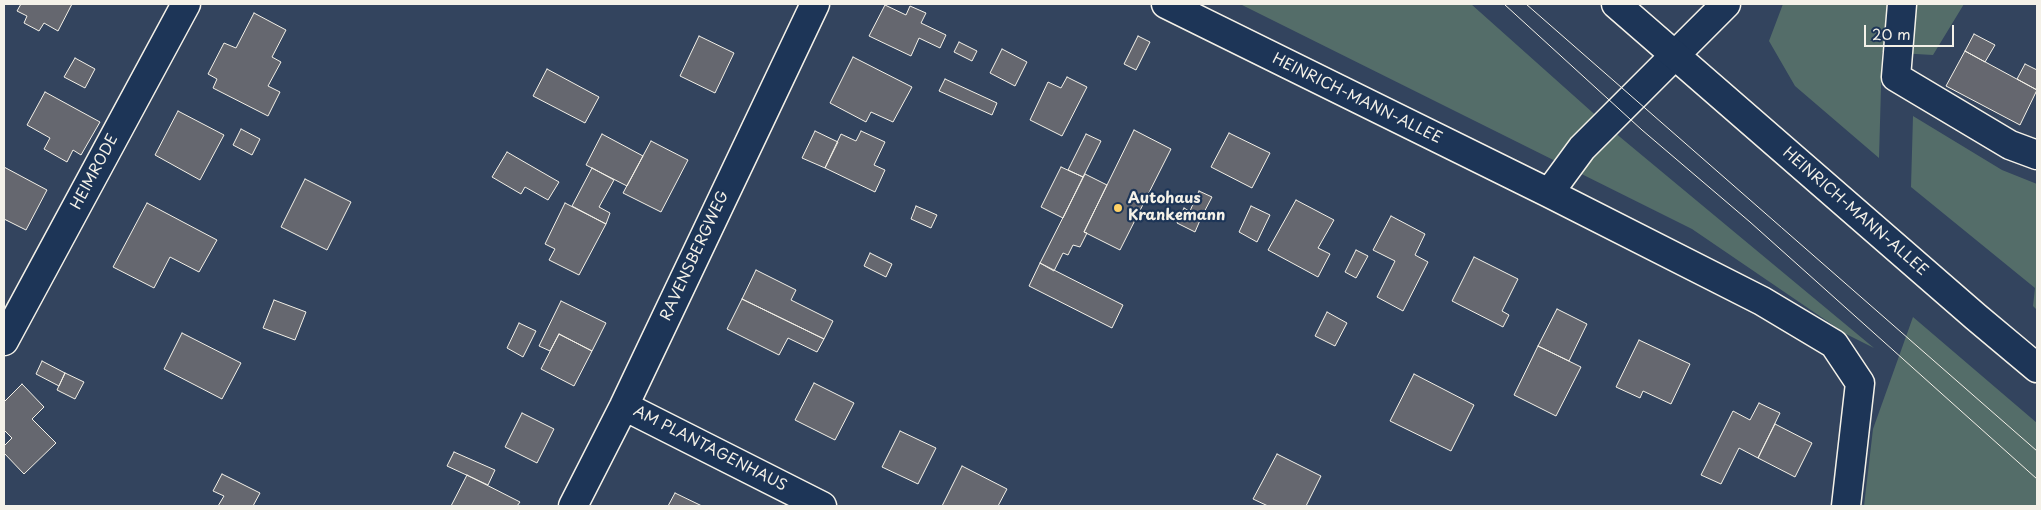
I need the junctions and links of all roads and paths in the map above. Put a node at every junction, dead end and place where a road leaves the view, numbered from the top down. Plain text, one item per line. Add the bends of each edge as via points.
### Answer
1 (186, 4) edge
2 (815, 4) edge
3 (1166, 4) edge
4 (1616, 4) edge
5 (1726, 4) edge
6 (1902, 4) edge
7 (1674, 55) junction
8 (2037, 155) edge
9 (1549, 193) junction
10 (4, 341) edge
11 (2037, 368) edge
12 (624, 406) junction
13 (573, 506) edge
14 (822, 506) edge
15 (1846, 506) edge

1 - 10 street, HEIMRODE
2 - 12 street, RAVENSBERGWEG
3 - 9 street, HEINRICH-MANN-ALLEE
4 - 7 street, HEINRICH-MANN-ALLEE
5 - 7 street
6 - 8 street via 1896,77 2010,145
7 - 9 street via 1582,148
7 - 11 street, HEINRICH-MANN-ALLEE
9 - 15 street, HEINRICH-MANN-ALLEE via 1762,301 1834,344 1860,383
12 - 13 street, RAVENSBERGWEG
12 - 14 street, AM PLANTAGENHAUS

